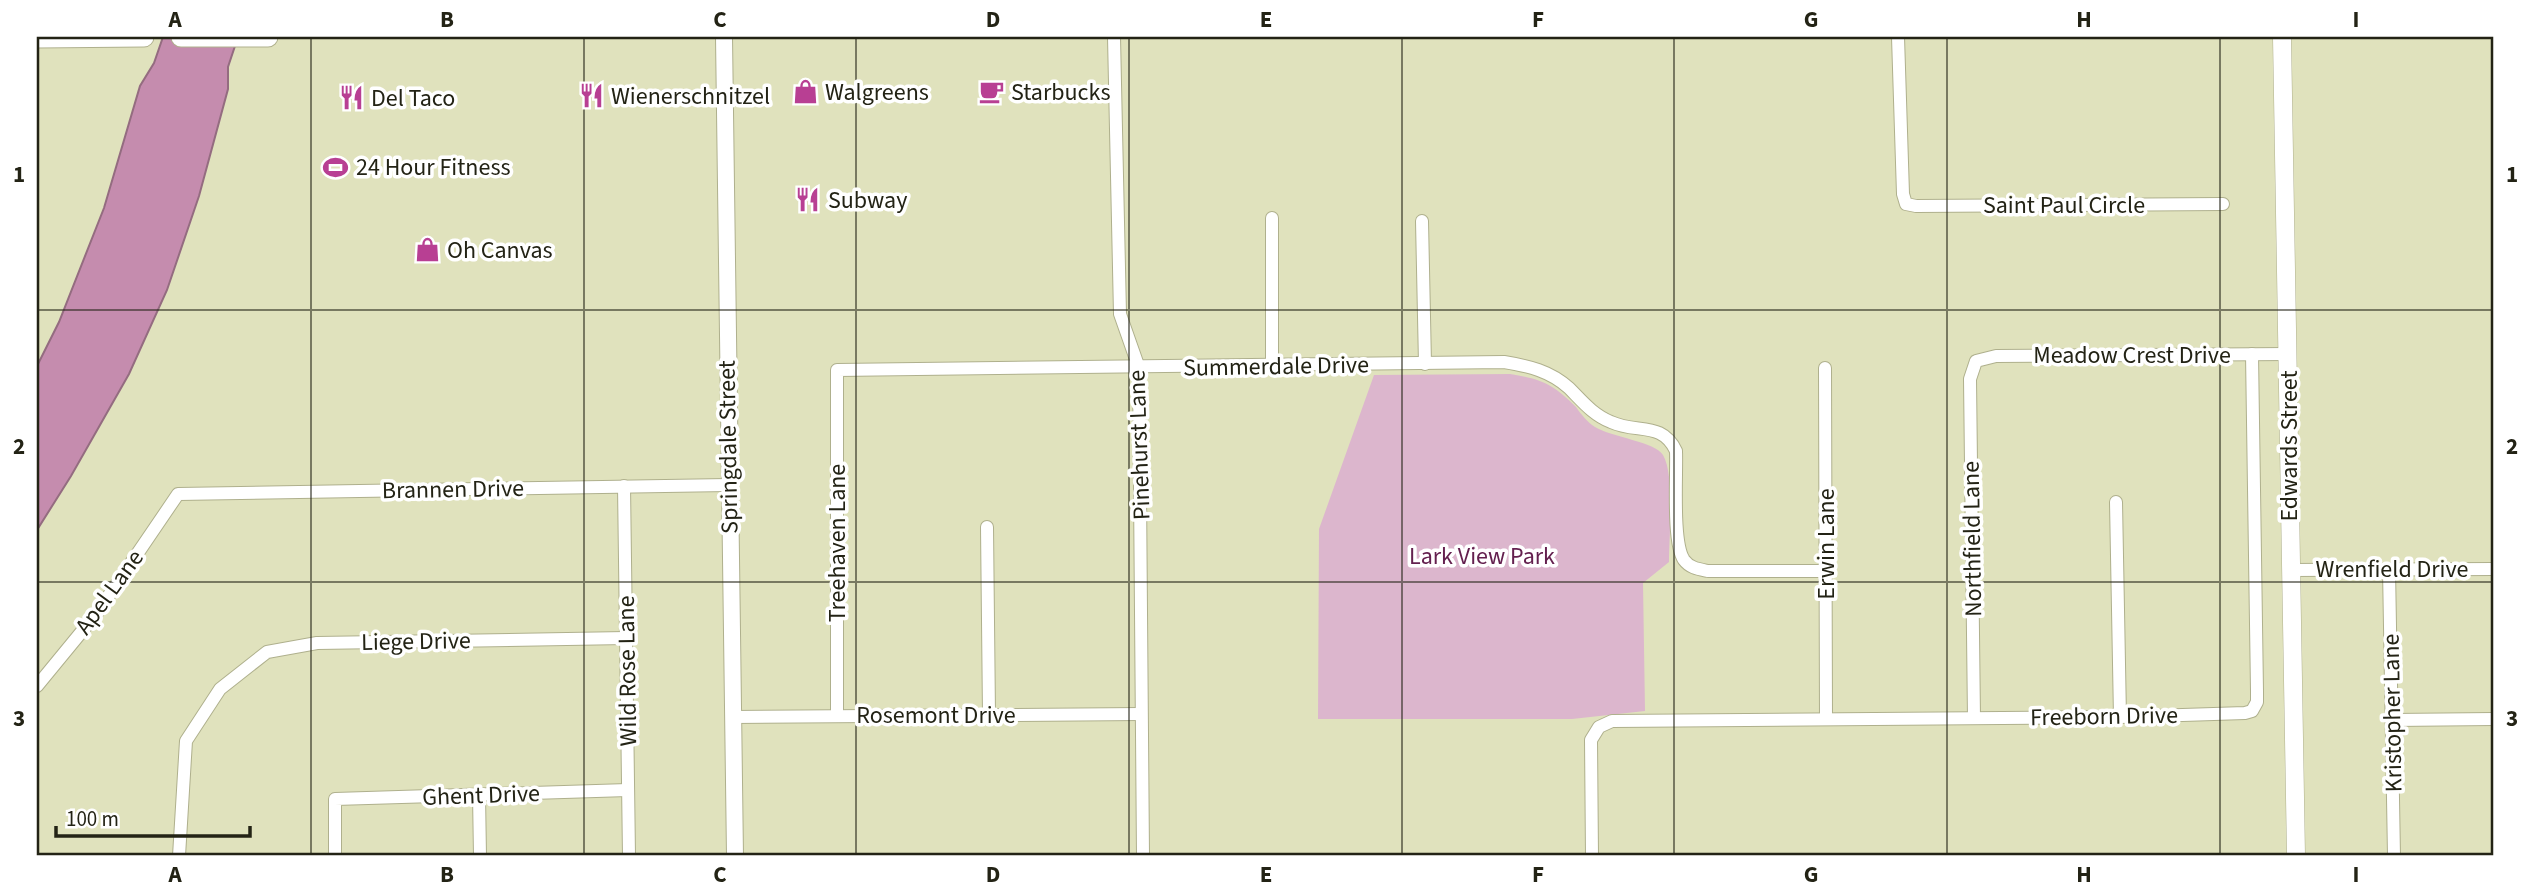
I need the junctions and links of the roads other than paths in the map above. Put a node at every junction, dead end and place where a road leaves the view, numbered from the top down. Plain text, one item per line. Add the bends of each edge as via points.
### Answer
1 (144, 37) edge
2 (181, 37) edge
3 (238, 37) edge
4 (268, 37) edge
5 (724, 37) edge
6 (1114, 37) edge
7 (1898, 37) edge
8 (2281, 37) edge
9 (37, 38) edge
10 (2223, 204) dead end
11 (1272, 218) dead end
12 (1422, 221) dead end
13 (2252, 354) junction
14 (2288, 354) junction
15 (1976, 361) joint
16 (1425, 364) junction
17 (1272, 365) junction
18 (1139, 368) junction
19 (1825, 368) dead end
20 (837, 370) joint
21 (729, 485) junction
22 (624, 486) junction
23 (178, 494) joint
24 (2116, 502) dead end
25 (988, 527) dead end
26 (2389, 569) junction
27 (2494, 569) edge
28 (2290, 570) junction
29 (1826, 571) junction
30 (626, 638) junction
31 (37, 686) edge
32 (1141, 714) junction
33 (989, 715) junction
34 (838, 716) junction
35 (732, 717) junction
36 (2120, 717) junction
37 (1974, 718) junction
38 (1826, 719) junction
39 (2494, 719) edge
40 (2393, 720) junction
41 (628, 790) junction
42 (479, 795) junction
43 (179, 856) edge
44 (335, 856) edge
45 (480, 856) edge
46 (629, 856) edge
47 (734, 856) edge
48 (1143, 856) edge
49 (1591, 856) edge
50 (2296, 856) edge
51 (2395, 856) edge

1 - 9 main road
2 - 3 main road
3 - 4 main road
5 - 21 street, Springdale Street
6 - 18 street, Pinehurst Lane via 1120,314
7 - 10 street, Saint Paul Circle via 1906,204
8 - 14 main road, Edwards Street
11 - 17 street
12 - 16 street
13 - 14 street, Meadow Crest Drive
13 - 15 street, Meadow Crest Drive via 1996,356
13 - 36 street, Freeborn Drive via 2257,702 2245,713
14 - 28 main road, Edwards Street
15 - 37 street, Northfield Lane via 1970,379
16 - 17 street, Summerdale Drive
16 - 29 street, Summerdale Drive via 1525,365 1546,372 1610,422 1660,432 1676,451 1677,539 1682,557 1695,569
17 - 18 street, Summerdale Drive
18 - 20 street, Summerdale Drive
18 - 32 street, Pinehurst Lane
19 - 29 street, Erwin Lane
20 - 34 street, Treehaven Lane
21 - 22 street, Brannen Drive
21 - 35 street, Springdale Street
22 - 23 street, Brannen Drive
22 - 30 street, Wild Rose Lane
23 - 31 street, Apel Lane via 97,613
24 - 36 street
25 - 33 street
26 - 27 street, Wrenfield Drive
26 - 28 street, Wrenfield Drive
26 - 40 street, Kristopher Lane
28 - 50 main road, Edwards Street
29 - 38 street, Erwin Lane
30 - 41 street, Wild Rose Lane
30 - 43 street, Liege Drive via 317,643 267,652 220,689 186,741
32 - 33 street, Rosemont Drive
32 - 48 street, Pinehurst Lane
33 - 34 street, Rosemont Drive
34 - 35 street, Rosemont Drive
35 - 47 street, Springdale Street
36 - 37 street, Freeborn Drive
37 - 38 street, Freeborn Drive
38 - 49 street, Freeborn Drive via 1612,721 1599,727 1590,749
39 - 40 street
40 - 51 street, Kristopher Lane
41 - 42 street, Ghent Drive
41 - 46 street, Wild Rose Lane
42 - 44 street, Ghent Drive via 335,799
42 - 45 street

